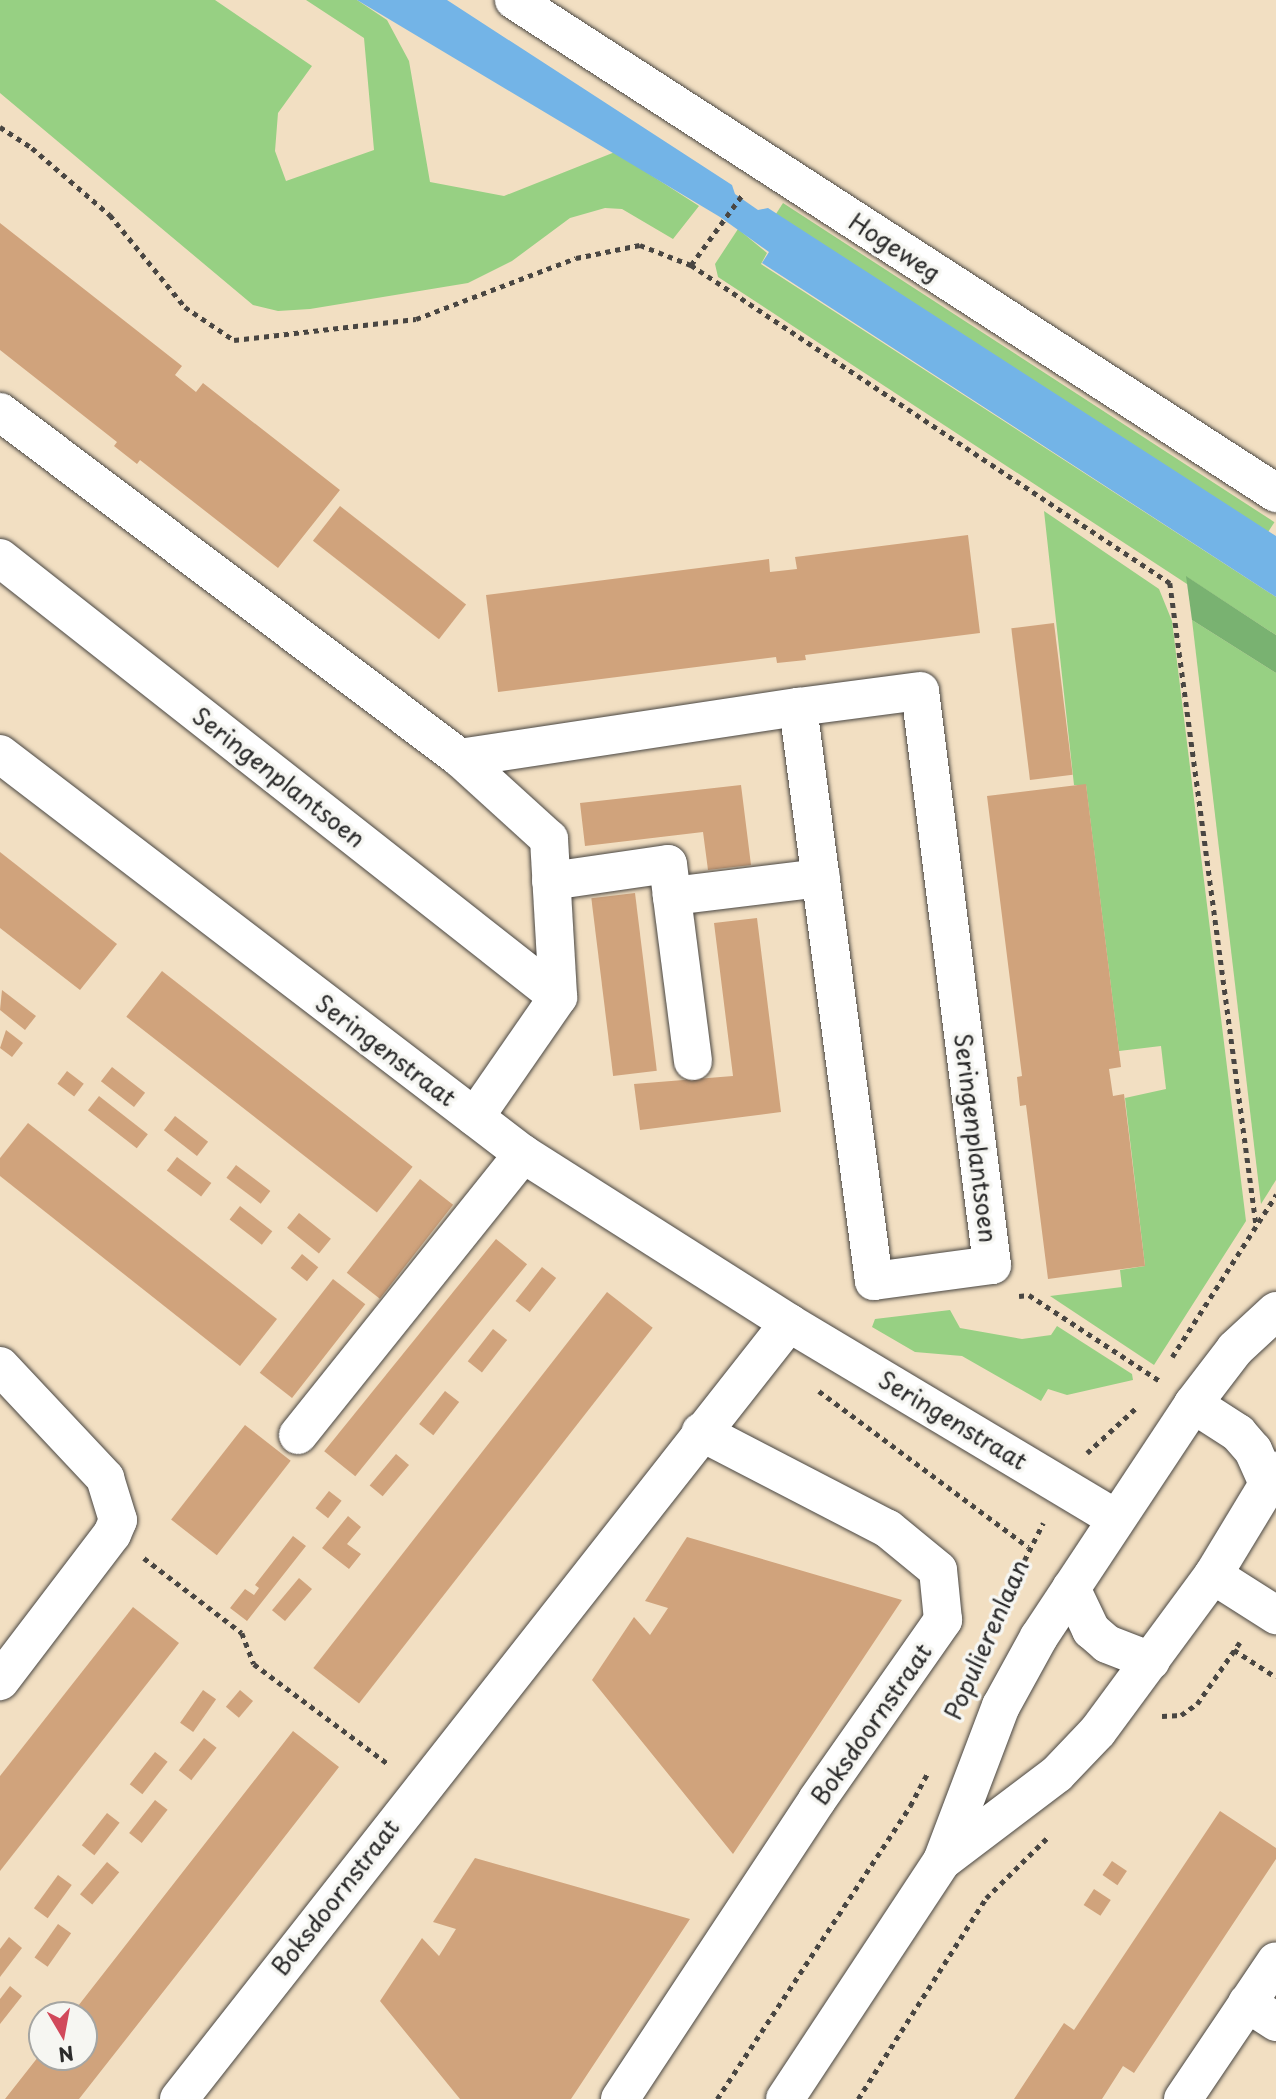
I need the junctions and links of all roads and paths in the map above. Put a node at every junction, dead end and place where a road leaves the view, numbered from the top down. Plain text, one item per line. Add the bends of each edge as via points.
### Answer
1 (514, 0) edge
2 (0, 127) edge
3 (746, 189) dead end
4 (691, 265) junction
5 (0, 412) edge
6 (1276, 493) edge
7 (0, 558) edge
8 (798, 707) junction
9 (0, 754) edge
10 (460, 758) junction
11 (821, 878) junction
12 (551, 881) junction
13 (672, 896) junction
14 (558, 997) junction
15 (694, 1061) dead end
16 (475, 1117) junction
17 (523, 1154) junction
18 (1276, 1195) edge
19 (1255, 1223) junction
20 (1016, 1297) dead end
21 (1276, 1311) edge
22 (789, 1323) junction
23 (1170, 1361) dead end
24 (0, 1366) edge
25 (1164, 1371) dead end
26 (1157, 1381) junction
27 (816, 1383) dead end
28 (1150, 1390) dead end
29 (1142, 1400) dead end
30 (1193, 1404) junction
31 (701, 1432) junction
32 (298, 1435) dead end
33 (1272, 1478) edge
34 (1064, 1488) junction
35 (1116, 1519) junction
36 (112, 1534) junction
37 (1028, 1547) junction
38 (1213, 1574) junction
39 (1071, 1588) junction
40 (1276, 1615) edge
41 (1234, 1650) dead end
42 (1151, 1661) junction
43 (970, 1671) dead end
44 (1276, 1677) edge
45 (0, 1681) edge
46 (929, 1771) dead end
47 (420, 1787) junction
48 (1055, 1830) dead end
49 (942, 1861) junction
50 (1276, 1961) edge
51 (1262, 2012) edge
52 (179, 2099) edge
53 (620, 2099) edge
54 (717, 2099) edge
55 (785, 2099) edge
56 (858, 2099) edge
57 (1182, 2099) edge

1 - 6 street, Hogeweg
2 - 4 path via 32,148 110,215 185,307 234,340 416,318 576,258 640,245
3 - 4 path
4 - 19 path via 1170,583
5 - 10 street
7 - 14 street, Seringenplantsoen
8 - 10 street, Seringenplantsoen
8 - 11 street, Seringenplantsoen
8 - 11 street, Seringenplantsoen via 920,691 992,1265 874,1281
9 - 16 street, Seringenstraat
10 - 12 street via 549,839
11 - 13 street
12 - 13 street via 668,864
12 - 14 street
13 - 15 street
14 - 16 street
16 - 17 street, Seringenstraat
17 - 22 street, Seringenstraat
17 - 32 street
18 - 19 path
19 - 23 path
20 - 26 path via 1029,1295
21 - 30 street, Populierenlaan via 1235,1349
22 - 31 street, Boksdoornstraat
22 - 34 street, Seringenstraat
24 - 36 street via 104,1478 118,1520
25 - 26 path
26 - 28 path
27 - 37 path, Seringenstraat via 821,1395
29 - 34 path, Populierenlaan via 1087,1454
30 - 33 street via 1238,1433
30 - 35 street, Populierenlaan
31 - 47 street, Boksdoornstraat
31 - 53 street, Boksdoornstraat via 888,1529 938,1570 943,1620 817,1800
33 - 38 street, Populierenlaan
34 - 35 street, Seringenstraat
34 - 37 path, Populierenlaan
35 - 39 street, Populierenlaan
36 - 45 street
36 - 47 path via 242,1633 254,1664
37 - 43 path, Populierenlaan
38 - 40 street
38 - 42 street, Populierenlaan
39 - 42 street via 1091,1630 1107,1644
39 - 49 street, Populierenlaan via 1001,1706
41 - 44 path
42 - 49 street, Populierenlaan via 1105,1722 1057,1774
46 - 54 path
47 - 52 street, Boksdoornstraat
48 - 56 path via 986,1898
49 - 55 street, Populierenlaan
50 - 51 street
51 - 57 street

